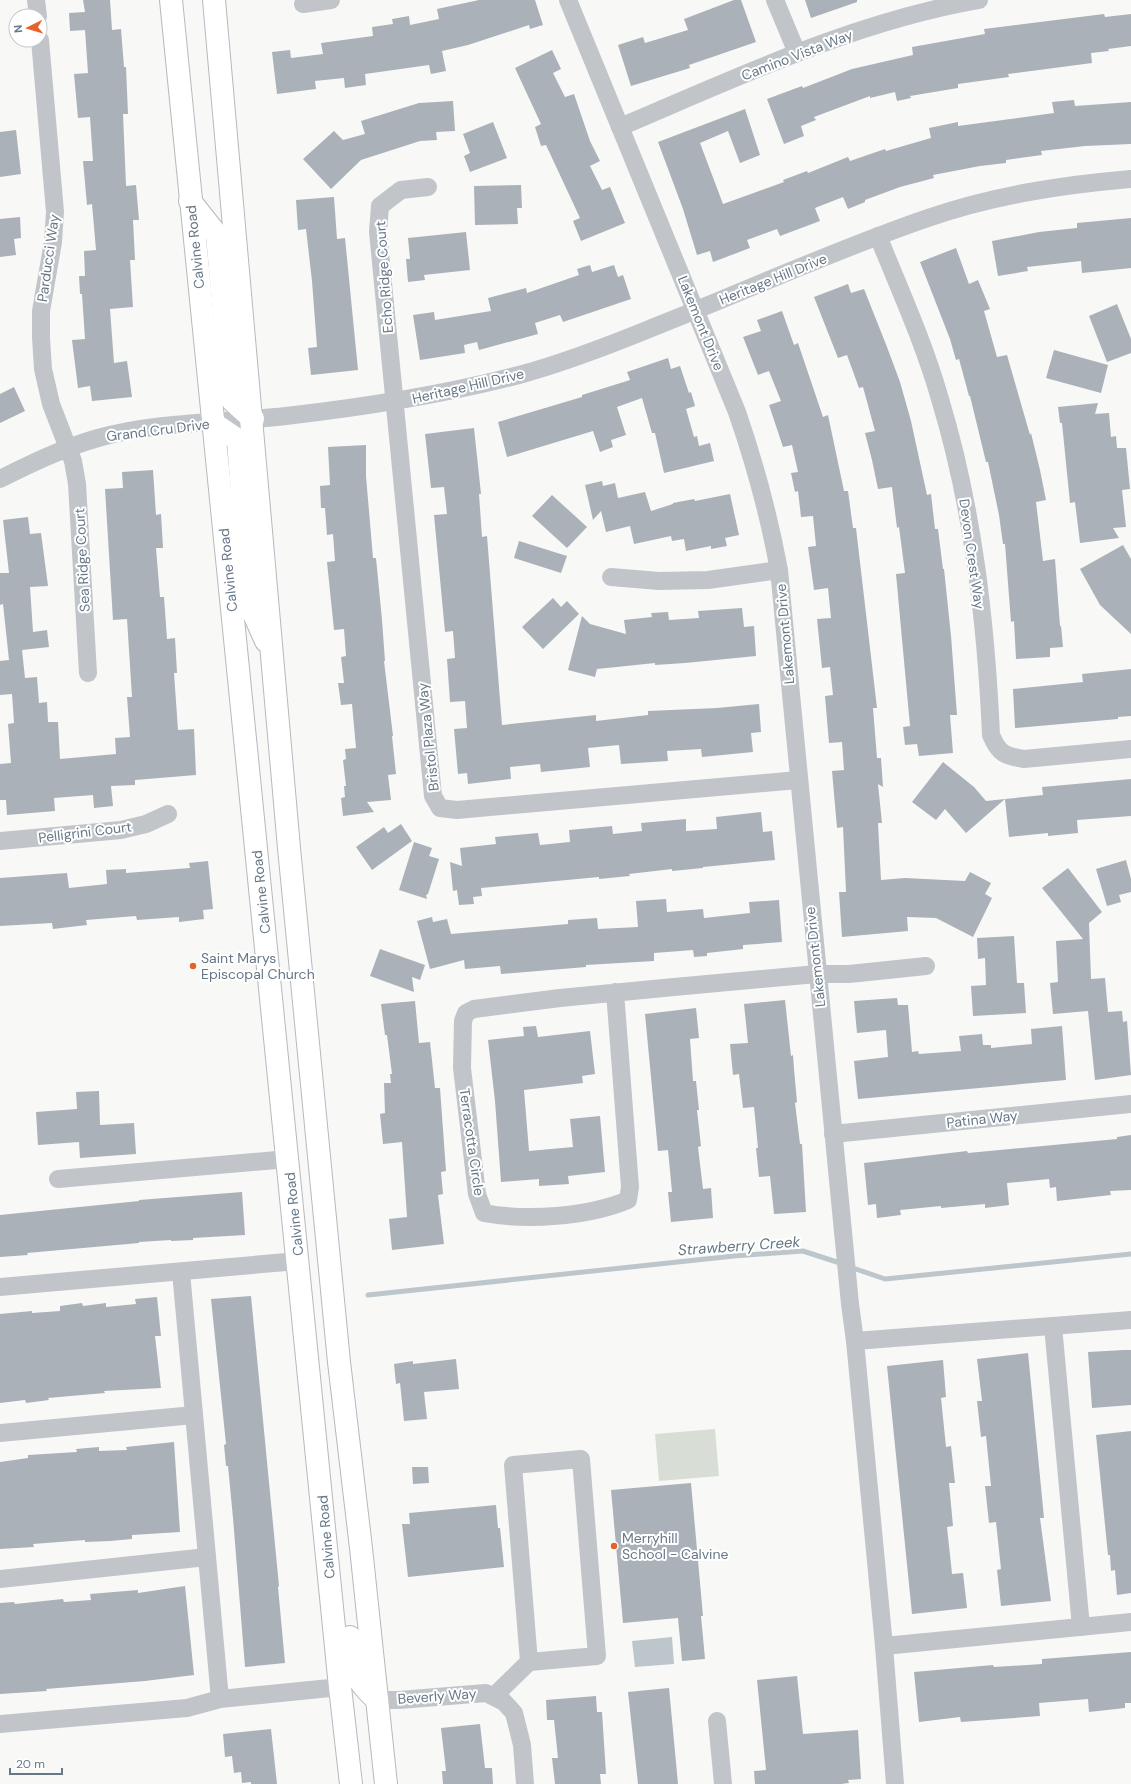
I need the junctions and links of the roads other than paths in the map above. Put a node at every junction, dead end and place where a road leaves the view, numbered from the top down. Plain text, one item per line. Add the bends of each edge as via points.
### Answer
1 (171, 0) edge
2 (214, 0) edge
3 (332, 0) edge
4 (568, 0) edge
5 (775, 0) edge
6 (975, 0) edge
7 (303, 4) dead end
8 (41, 48) edge
9 (797, 53) junction
10 (620, 127) junction
11 (1131, 179) edge
12 (428, 187) dead end
13 (190, 201) junction
14 (878, 236) junction
15 (696, 311) junction
16 (395, 402) junction
17 (253, 420) junction
18 (213, 423) junction
19 (68, 448) junction
20 (0, 479) edge
21 (779, 570) junction
22 (611, 577) dead end
23 (273, 655) junction
24 (88, 673) dead end
25 (1131, 749) edge
26 (798, 780) junction
27 (168, 814) dead end
28 (0, 840) edge
29 (926, 966) dead end
30 (817, 974) junction
31 (615, 992) junction
32 (1131, 1104) edge
33 (833, 1134) junction
34 (288, 1163) junction
35 (58, 1179) dead end
36 (298, 1261) junction
37 (181, 1272) junction
38 (0, 1287) edge
39 (1131, 1320) edge
40 (1053, 1326) junction
41 (336, 1330) junction
42 (855, 1341) junction
43 (194, 1415) junction
44 (0, 1433) edge
45 (320, 1474) junction
46 (207, 1557) junction
47 (0, 1579) edge
48 (1131, 1622) edge
49 (1081, 1627) junction
50 (884, 1646) junction
51 (529, 1662) junction
52 (340, 1687) junction
53 (494, 1696) junction
54 (220, 1699) junction
55 (377, 1700) junction
56 (717, 1721) dead end
57 (0, 1724) edge
58 (351, 1784) edge
59 (386, 1784) edge
60 (525, 1784) edge
61 (723, 1784) edge
62 (895, 1784) edge

1 - 13 main road, Calvine Road
2 - 17 main road
3 - 7 street
4 - 10 street, Lakemont Drive
5 - 9 street
6 - 9 street, Camino Vista Way via 872,27
8 - 19 street, Parducci Way via 56,212 41,311 40,338 43,369 51,404
9 - 10 street, Camino Vista Way
10 - 15 street, Lakemont Drive
11 - 14 street, Heritage Hill Drive via 1042,189 985,201 931,216
12 - 16 street, Echo Ridge Court via 401,190 380,206 378,232
13 - 17 main road via 217,236 232,400
13 - 18 main road, Calvine Road
14 - 15 street, Heritage Hill Drive
14 - 25 street, Devon Crest Way via 918,333 940,399 958,466 976,564 991,736 996,747 1002,754 1024,759
15 - 16 street, Heritage Hill Drive via 600,349 524,374
15 - 21 street, Lakemont Drive via 755,464
16 - 17 street, Heritage Hill Drive
16 - 26 street, Bristol Plaza Way via 433,796 440,808 457,810
17 - 18 street, Grand Cru Drive
17 - 23 main road
18 - 19 street, Grand Cru Drive via 141,429
18 - 23 main road via 238,440 253,612
18 - 34 main road, Calvine Road
19 - 20 street, Grand Cru Drive
19 - 24 street, Sea Ridge Court via 78,484
21 - 22 street via 708,580 660,581
21 - 26 street, Lakemont Drive
23 - 41 main road
26 - 30 street, Lakemont Drive
27 - 28 street, Pelligrini Court via 146,824 121,830
29 - 30 street, Terracotta Circle via 849,974
30 - 31 street, Terracotta Circle
30 - 33 street, Lakemont Drive
31 - 31 street, Terracotta Circle via 630,1187 628,1200 614,1206 554,1216 498,1215 484,1212 477,1194 462,1068 463,1021 466,1013 482,1008
32 - 33 street, Patina Way
33 - 42 street, Lakemont Drive
34 - 35 street
34 - 36 main road, Calvine Road
34 - 41 main road via 308,1182 320,1306
36 - 37 street
36 - 45 main road, Calvine Road
37 - 38 street
37 - 43 street
39 - 40 street
40 - 42 street
40 - 49 street
41 - 55 main road
42 - 50 street, Lakemont Drive
43 - 44 street
43 - 46 street
45 - 52 main road, Calvine Road
45 - 55 main road via 337,1518 355,1674 362,1686
46 - 47 street
46 - 54 street
48 - 49 street
49 - 50 street
50 - 62 street, Lakemont Drive
51 - 51 street via 597,1656 581,1459 513,1465
51 - 53 street
52 - 54 street
52 - 58 main road, Calvine Road
53 - 55 street, Beverly Way via 486,1693
53 - 60 street, Beverly Way via 514,1713 522,1745
54 - 57 street via 187,1708
55 - 59 main road
56 - 61 street

